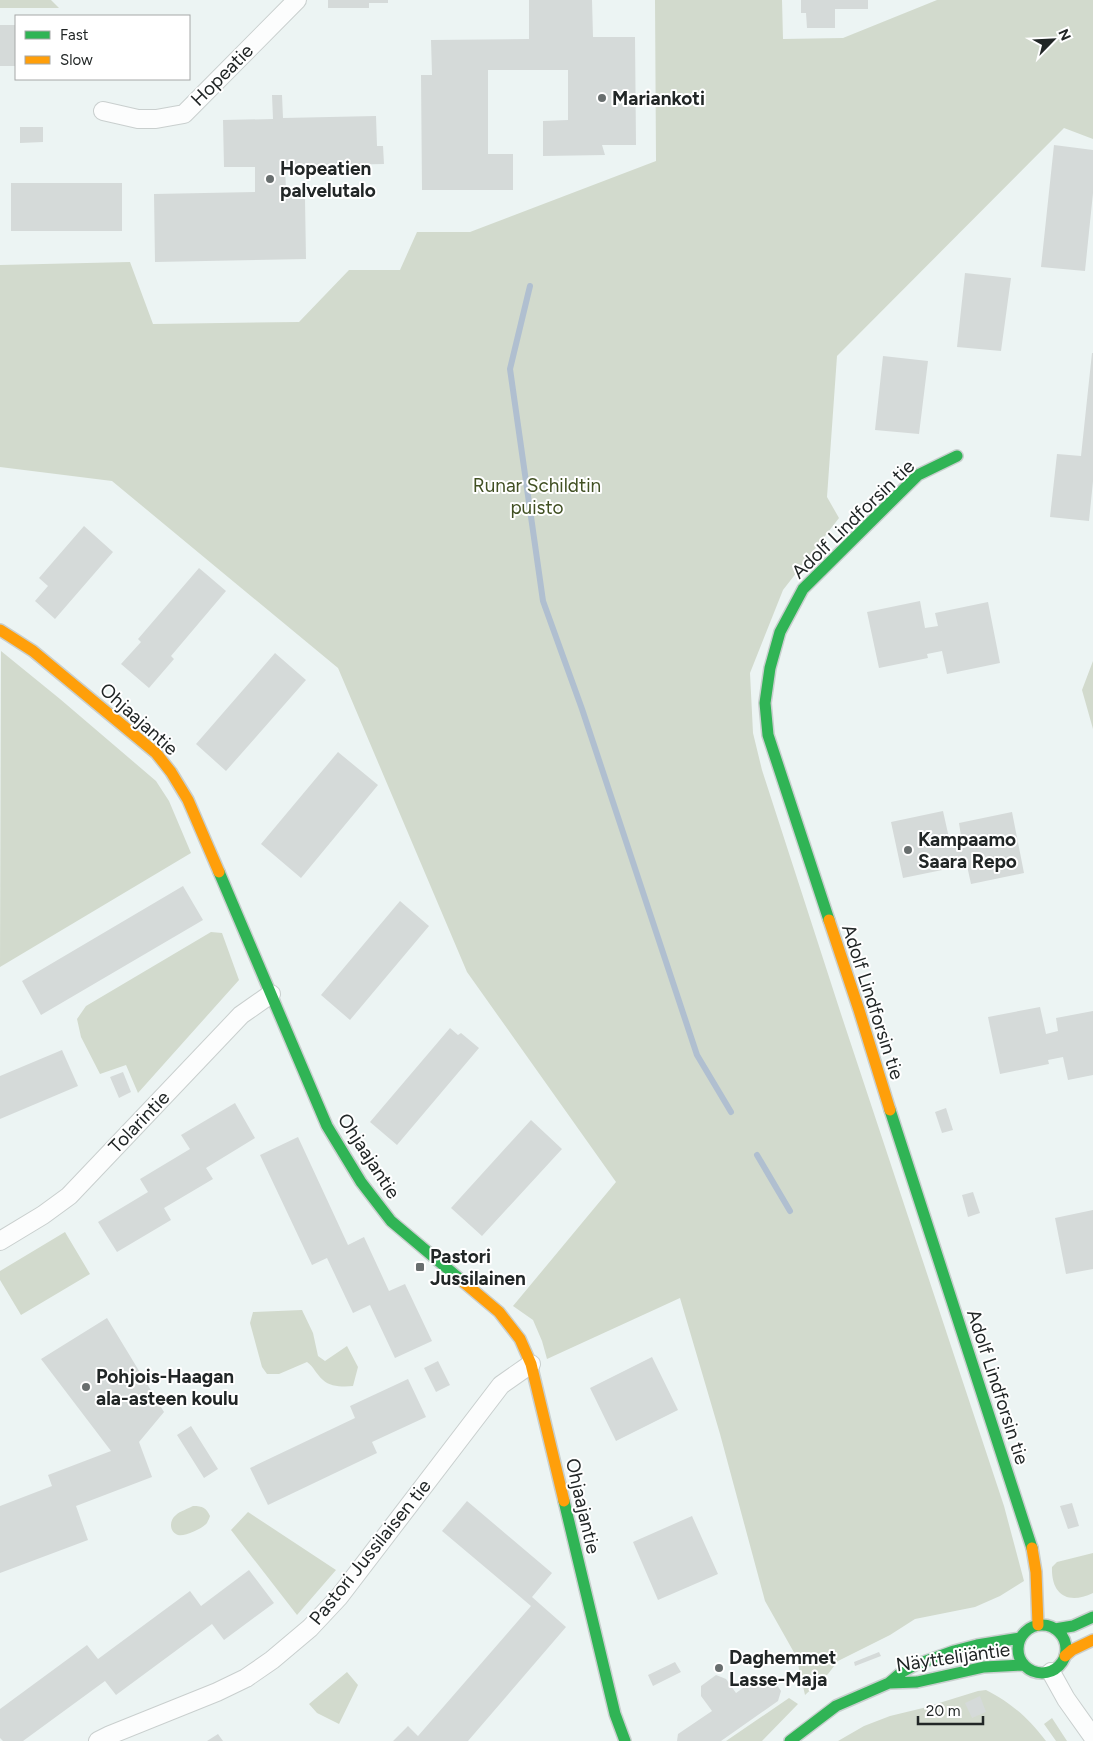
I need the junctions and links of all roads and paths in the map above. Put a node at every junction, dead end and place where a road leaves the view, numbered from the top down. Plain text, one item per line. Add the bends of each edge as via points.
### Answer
1 (297, 0) edge
2 (103, 111) dead end
3 (957, 456) dead end
4 (0, 630) edge
5 (270, 994) junction
6 (0, 1241) edge
7 (530, 1364) junction
8 (1093, 1617) edge
9 (1038, 1625) junction
10 (1055, 1629) junction
11 (1020, 1638) junction
12 (1093, 1640) edge
13 (1065, 1656) junction
14 (1023, 1665) junction
15 (1051, 1672) junction
16 (889, 1683) junction
17 (1093, 1737) edge
18 (98, 1741) edge
19 (625, 1741) edge
20 (790, 1741) edge

1 - 2 street, Hopeatie via 184,114 138,119
3 - 9 street, Adolf Lindforsin tie via 918,475 804,589 780,632 765,703 768,735 778,768 1031,1541 1035,1558
4 - 5 street, Ohjaajantie via 33,650 156,753 171,772 188,800
5 - 6 street, Tolarintie via 241,1015 69,1196
5 - 7 street, Ohjaajantie via 326,1126 361,1182 391,1221 498,1312 520,1339
7 - 18 street, Pastori Jussilaisen tie via 501,1385 339,1597 310,1628 246,1678
7 - 19 street, Ohjaajantie via 615,1714
8 - 10 street via 1073,1626
9 - 10 street
9 - 11 street, Näyttelijäntie
10 - 13 street via 1064,1642
11 - 14 street, Näyttelijäntie via 1017,1650
11 - 16 street, Näyttelijäntie via 954,1651 915,1665
12 - 13 street
13 - 15 street
14 - 15 street, Näyttelijäntie via 1041,1674
14 - 16 street, Näyttelijäntie via 993,1665 906,1685
15 - 17 street
16 - 20 street, Näyttelijäntie via 836,1706

